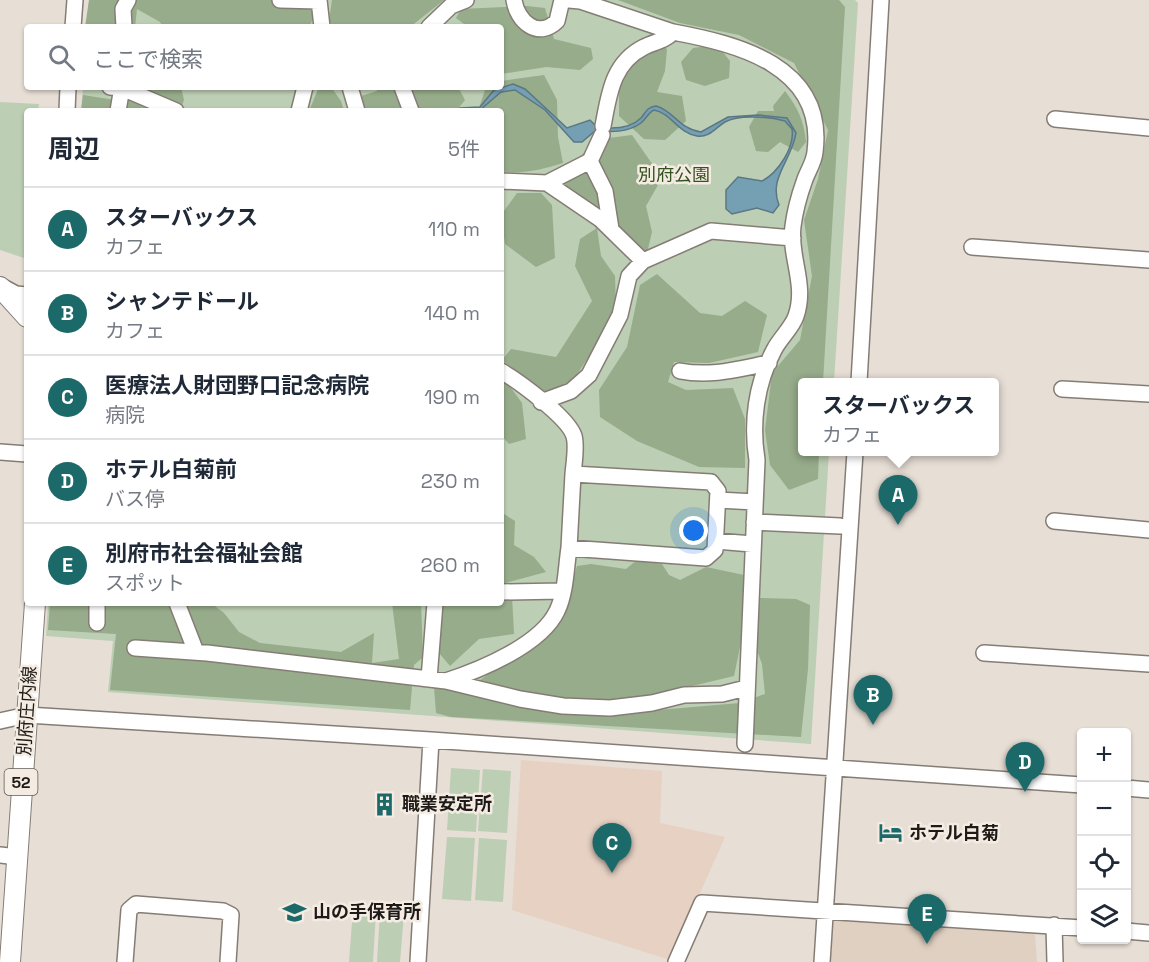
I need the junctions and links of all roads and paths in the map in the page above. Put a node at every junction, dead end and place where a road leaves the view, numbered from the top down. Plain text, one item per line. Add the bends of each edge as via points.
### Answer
1 (75, 0) edge
2 (128, 0) edge
3 (280, 0) edge
4 (320, 0) edge
5 (466, 0) edge
6 (514, 0) edge
7 (562, 0) edge
8 (569, 0) edge
9 (881, 0) edge
10 (73, 24) edge
11 (124, 24) edge
12 (322, 24) edge
13 (432, 24) edge
14 (673, 32) junction
15 (68, 90) edge
16 (118, 90) edge
17 (125, 90) edge
18 (304, 90) edge
19 (351, 90) edge
20 (403, 90) edge
21 (67, 108) edge
22 (118, 108) edge
23 (169, 108) edge
24 (300, 108) edge
25 (356, 108) edge
26 (410, 108) edge
27 (1055, 119) dead end
28 (1149, 128) edge
29 (590, 161) junction
30 (504, 181) edge
31 (547, 183) junction
32 (611, 229) junction
33 (792, 238) junction
34 (972, 247) dead end
35 (1149, 260) edge
36 (644, 261) junction
37 (0, 286) edge
38 (24, 295) edge
39 (24, 314) edge
40 (768, 363) junction
41 (680, 371) dead end
42 (504, 373) edge
43 (859, 378) edge
44 (1062, 388) dead end
45 (1149, 394) edge
46 (542, 402) junction
47 (0, 452) edge
48 (24, 454) edge
49 (855, 456) edge
50 (573, 474) junction
51 (718, 500) junction
52 (755, 502) junction
53 (1054, 520) dead end
54 (754, 522) junction
55 (840, 526) dead end
56 (1149, 530) edge
57 (716, 541) junction
58 (752, 544) junction
59 (569, 548) junction
60 (562, 591) junction
61 (504, 592) edge
62 (35, 606) edge
63 (97, 606) edge
64 (178, 606) edge
65 (435, 606) edge
66 (97, 623) dead end
67 (135, 648) dead end
68 (196, 652) junction
69 (984, 653) dead end
70 (1149, 664) edge
71 (429, 679) junction
72 (446, 681) junction
73 (746, 688) junction
74 (27, 715) junction
75 (0, 721) edge
76 (431, 740) junction
77 (745, 744) dead end
78 (836, 768) junction
79 (1077, 785) edge
80 (1131, 788) edge
81 (1149, 790) edge
82 (825, 913) junction
83 (1054, 925) junction
84 (1077, 927) edge
85 (1131, 931) edge
86 (1149, 933) edge
87 (10, 962) edge
88 (125, 962) edge
89 (228, 962) edge
90 (418, 962) edge
91 (676, 962) edge
92 (822, 962) edge
93 (1054, 962) edge

1 - 10 street
2 - 11 street via 123,9
3 - 4 street
4 - 12 street
5 - 13 street via 451,6
6 - 7 street via 524,22 540,28 557,21
8 - 14 street
9 - 43 street
14 - 29 street via 637,51 621,66 611,86 603,131
14 - 33 street via 727,44 765,58 783,70 802,93 810,108 816,142 813,163 794,217
15 - 21 street
16 - 22 street
17 - 23 street
18 - 24 street
19 - 25 street
20 - 26 street
27 - 28 street
29 - 31 street
29 - 32 street via 605,191
30 - 31 street
31 - 32 street
32 - 36 street
33 - 36 street via 711,231
33 - 40 street via 801,292 798,309
34 - 35 street
36 - 46 street via 629,276 621,315 589,375 571,391
37 - 38 street
37 - 39 main road
40 - 41 street via 716,374
40 - 52 street via 755,410
42 - 46 street
44 - 45 street
46 - 50 street via 574,436
47 - 48 street
49 - 78 street
50 - 51 street via 711,482 718,491
50 - 59 street
51 - 52 street
51 - 57 street
52 - 54 street
53 - 56 street
54 - 55 street
54 - 58 street
57 - 58 street
57 - 59 street via 715,550 706,558
58 - 73 street via 752,638
59 - 60 street
60 - 61 street
60 - 72 street via 556,613 544,628 483,666
62 - 74 main road, 別府庄内線 / 52
63 - 66 street
64 - 68 street
65 - 71 street
67 - 68 street
68 - 71 street
69 - 70 street
71 - 72 street
72 - 73 street via 542,704 610,708
73 - 77 street
74 - 75 street
74 - 76 street
74 - 87 main road, 別府庄内線 / 52
76 - 78 street
76 - 90 street
78 - 79 street
78 - 82 street
80 - 81 street
82 - 83 street
82 - 91 street via 702,903
82 - 92 street
83 - 84 street
83 - 93 street
85 - 86 street
88 - 89 street via 129,910 136,904 223,911 231,915

